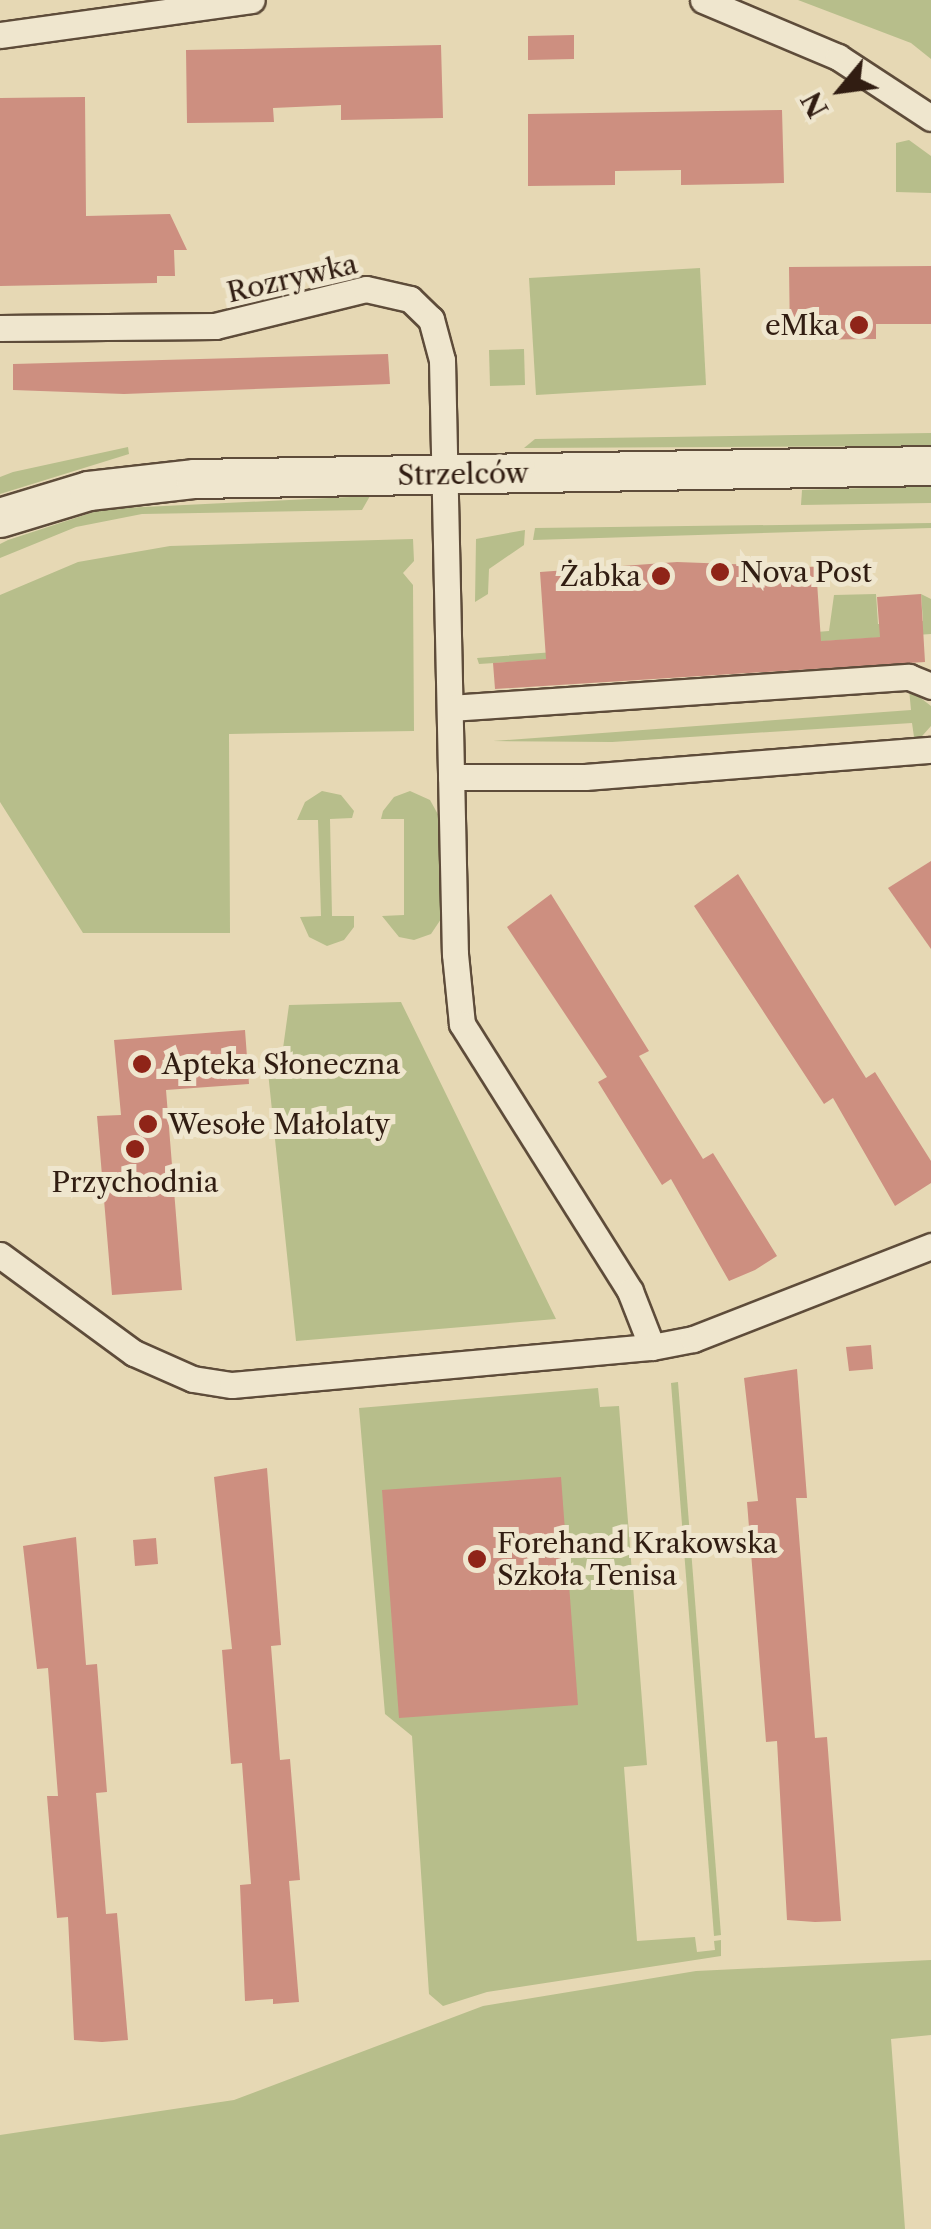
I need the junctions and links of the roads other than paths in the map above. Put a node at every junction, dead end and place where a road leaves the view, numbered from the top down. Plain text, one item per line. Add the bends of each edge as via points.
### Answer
1 (252, 0) edge
2 (702, 0) edge
3 (0, 35) edge
4 (931, 118) edge
5 (0, 328) edge
6 (931, 466) edge
7 (444, 474) junction
8 (0, 518) edge
9 (931, 686) edge
10 (450, 708) junction
11 (931, 750) edge
12 (451, 776) junction
13 (931, 1246) edge
14 (0, 1256) edge
15 (652, 1348) junction

1 - 3 street
2 - 4 street via 838,58
5 - 7 street, Rozrywka via 215,326 347,291 399,294 425,311 440,343
6 - 7 street, Strzelców
7 - 8 street, Strzelców via 146,482
7 - 10 street, Rozrywka
9 - 10 street via 909,677
10 - 12 street, Rozrywka
11 - 12 street via 622,775
12 - 15 street, Rozrywka via 462,1024 630,1291
13 - 15 street via 694,1339
14 - 15 street via 172,1372 232,1385

